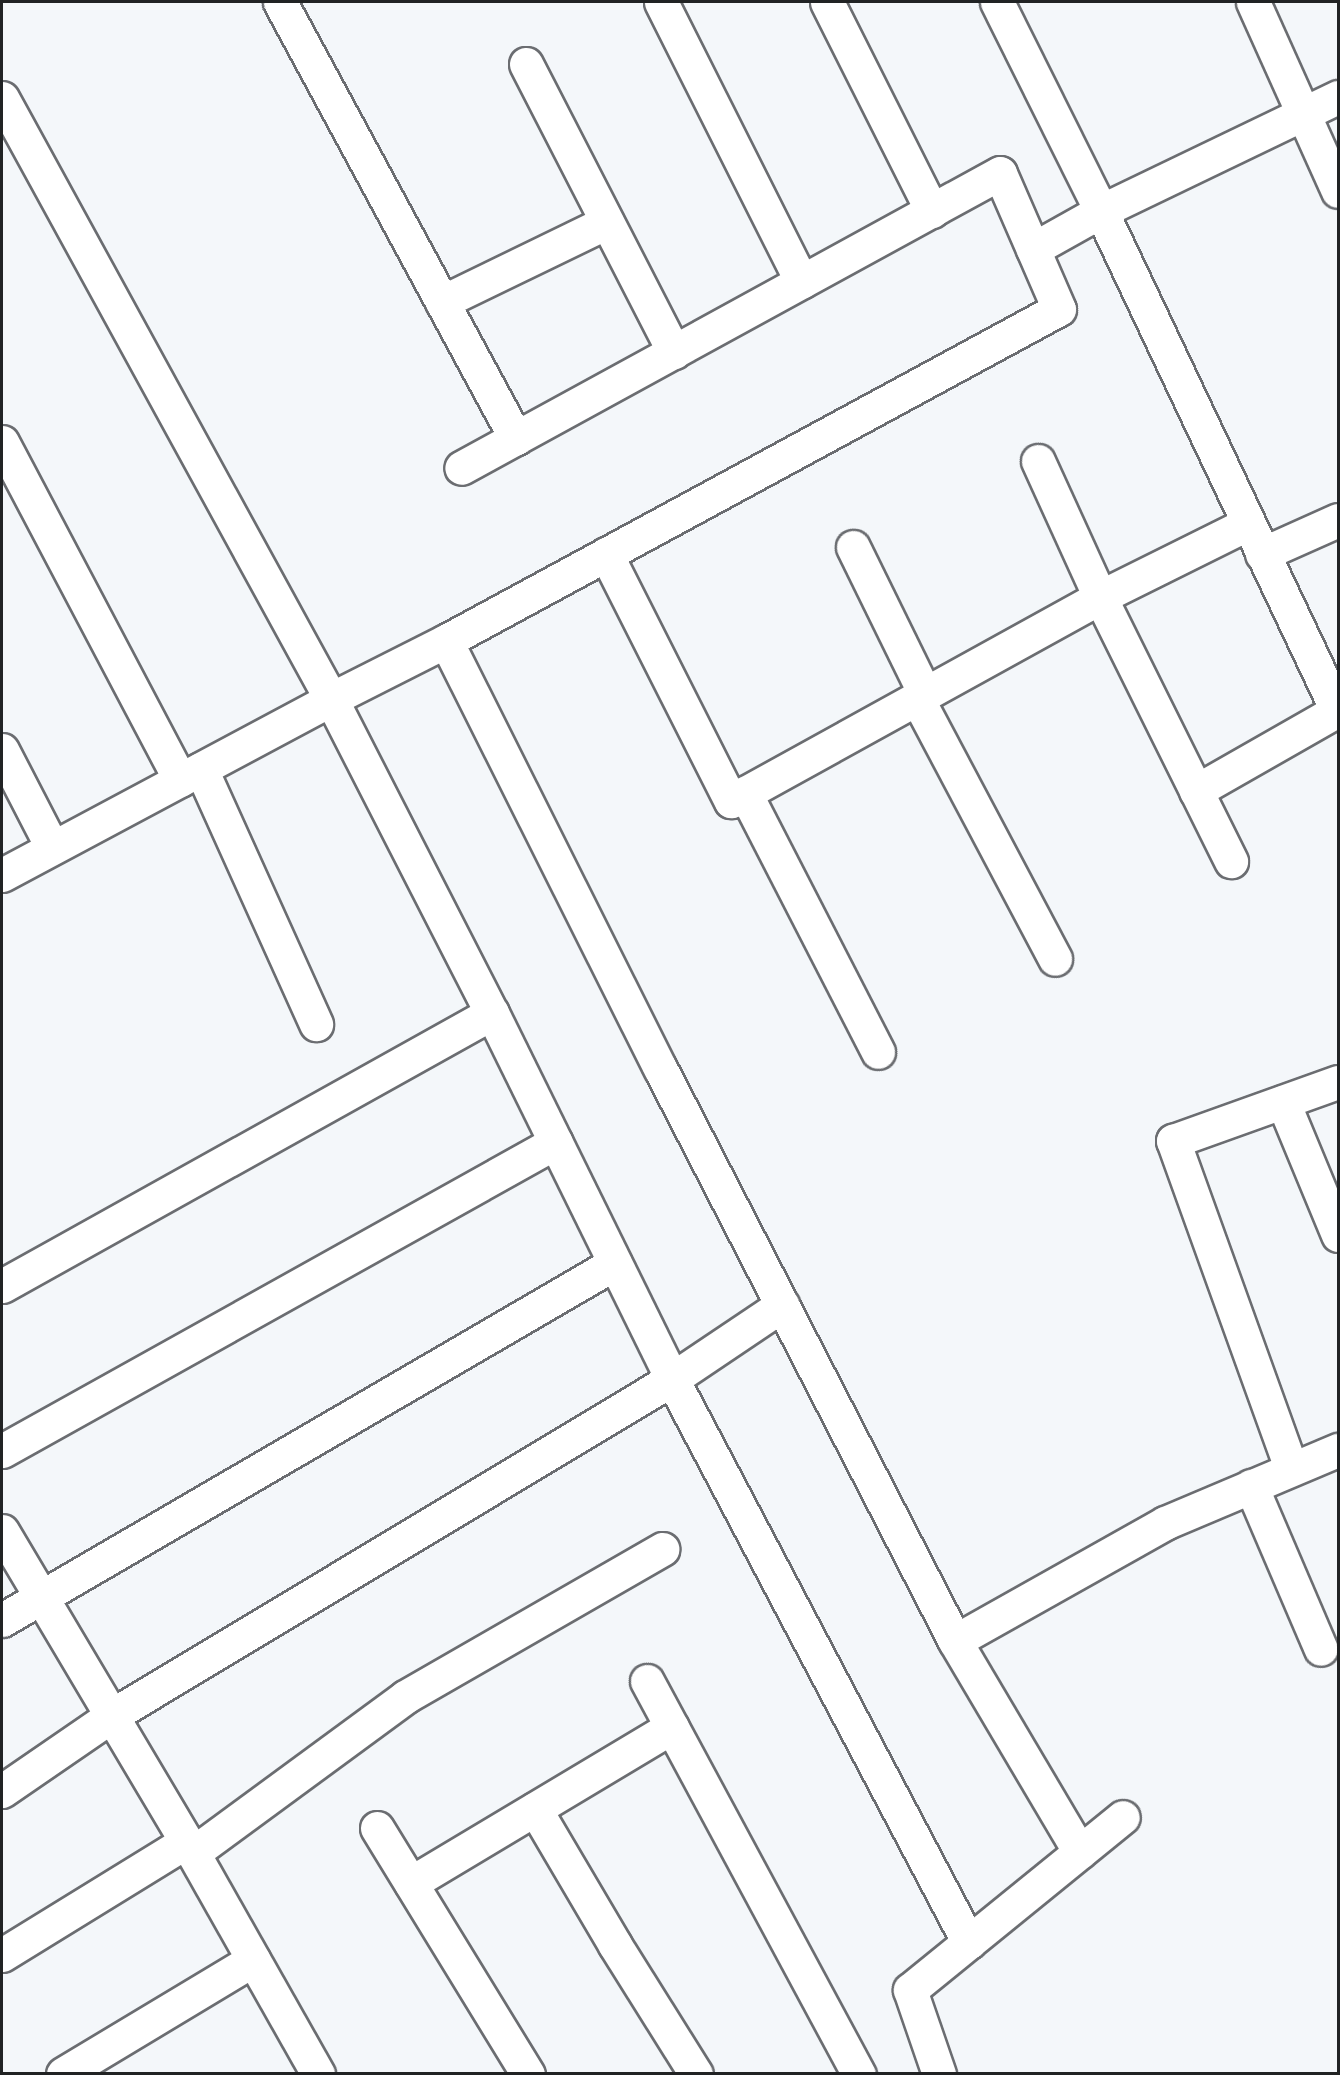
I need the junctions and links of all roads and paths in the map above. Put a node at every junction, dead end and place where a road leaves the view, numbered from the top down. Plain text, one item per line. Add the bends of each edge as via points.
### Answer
1 (280, 2) edge
2 (661, 2) edge
3 (827, 2) edge
4 (997, 2) edge
5 (1254, 2) edge
6 (526, 64) dead end
7 (1338, 97) edge
8 (2, 98) edge
9 (1302, 114) junction
10 (1338, 191) edge
11 (932, 210) junction
12 (1101, 211) junction
13 (608, 222) junction
14 (1033, 249) junction
15 (802, 282) junction
16 (442, 302) junction
17 (674, 352) junction
18 (516, 438) junction
19 (2, 442) edge
20 (1038, 461) dead end
21 (461, 468) dead end
22 (1338, 520) edge
23 (1247, 524) junction
24 (853, 548) dead end
25 (606, 554) junction
26 (1262, 554) junction
27 (1100, 597) junction
28 (446, 641) junction
29 (921, 696) junction
30 (331, 699) junction
31 (1338, 710) edge
32 (2, 750) edge
33 (190, 774) junction
34 (1196, 791) junction
35 (745, 793) junction
36 (52, 847) junction
37 (1231, 861) dead end
38 (2, 874) edge
39 (1055, 960) dead end
40 (492, 1013) junction
41 (315, 1024) dead end
42 (878, 1052) dead end
43 (1338, 1082) edge
44 (1283, 1102) junction
45 (556, 1142) junction
46 (1338, 1235) edge
47 (615, 1263) junction
48 (2, 1286) edge
49 (782, 1305) junction
50 (672, 1379) junction
51 (1338, 1450) edge
52 (2, 1451) edge
53 (1292, 1468) junction
54 (1251, 1486) junction
55 (2, 1531) edge
56 (662, 1549) dead end
57 (40, 1598) junction
58 (2, 1620) edge
59 (955, 1641) junction
60 (1321, 1649) dead end
61 (647, 1681) dead end
62 (111, 1716) junction
63 (672, 1727) junction
64 (2, 1791) edge
65 (535, 1809) junction
66 (1123, 1817) dead end
67 (377, 1828) dead end
68 (189, 1848) junction
69 (1080, 1852) junction
70 (411, 1883) junction
71 (969, 1942) junction
72 (2, 1955) edge
73 (254, 1960) junction
74 (63, 2073) edge
75 (318, 2073) edge
76 (528, 2073) edge
77 (696, 2073) edge
78 (859, 2073) edge
79 (939, 2073) edge

1 - 16 street
2 - 15 street
3 - 11 street
4 - 12 street
5 - 9 street
6 - 13 street
7 - 9 street
8 - 30 street
9 - 10 street
9 - 12 street
11 - 14 street via 1000,173
11 - 15 street
12 - 14 street
12 - 23 street
13 - 16 street
13 - 17 street
14 - 25 street via 1059,309
15 - 17 street
16 - 18 street
17 - 18 street
18 - 21 street
19 - 33 street
20 - 27 street
22 - 26 street
23 - 26 street
23 - 27 street
24 - 29 street
25 - 28 street
25 - 35 street via 731,801
26 - 31 street
27 - 29 street
27 - 34 street
28 - 30 street
28 - 49 street
29 - 35 street
29 - 39 street
30 - 33 street
30 - 40 street
31 - 34 street
32 - 36 street
33 - 36 street
33 - 41 street
34 - 37 street
35 - 42 street
36 - 38 street
40 - 45 street
40 - 48 street
43 - 44 street
44 - 46 street
44 - 53 street via 1173,1141
45 - 47 street
45 - 52 street
47 - 50 street
47 - 57 street
49 - 50 street
49 - 59 street
50 - 62 street
50 - 71 street
51 - 53 street
53 - 54 street
54 - 59 street via 1165,1523
54 - 60 street
55 - 57 street
56 - 68 street via 405,1697
57 - 58 street
57 - 62 street
59 - 69 street
61 - 63 street
62 - 64 street
62 - 68 street
63 - 65 street
63 - 78 street
65 - 70 street
65 - 77 street
66 - 69 street
67 - 70 street
68 - 72 street
68 - 73 street
69 - 71 street
70 - 76 street
71 - 79 street via 910,1990
73 - 74 street
73 - 75 street

